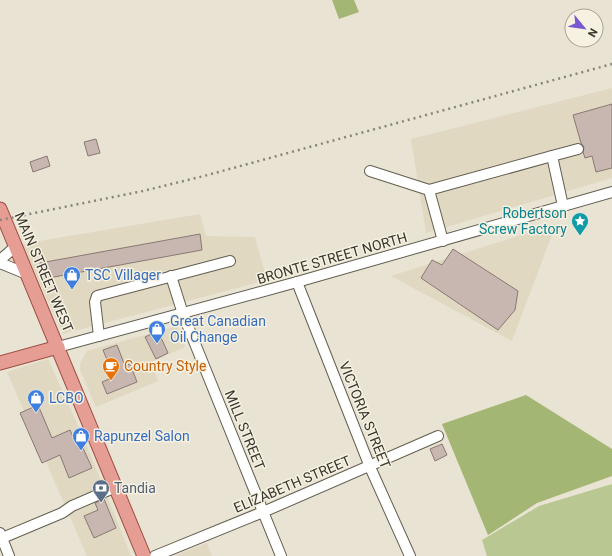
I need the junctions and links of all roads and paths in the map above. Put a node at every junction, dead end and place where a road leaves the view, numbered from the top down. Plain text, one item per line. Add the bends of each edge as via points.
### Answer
1 (578, 149) dead end
2 (552, 156) junction
3 (370, 171) dead end
4 (429, 190) junction
5 (612, 192) edge
6 (563, 206) junction
7 (0, 209) edge
8 (444, 241) junction
9 (16, 247) junction
10 (0, 260) edge
11 (230, 261) dead end
12 (0, 263) edge
13 (27, 274) junction
14 (171, 276) junction
15 (297, 282) junction
16 (183, 314) junction
17 (99, 336) junction
18 (58, 347) junction
19 (0, 364) edge
20 (438, 436) dead end
21 (370, 467) junction
22 (116, 487) junction
23 (263, 512) junction
24 (1, 536) edge
25 (10, 556) edge
26 (144, 556) edge
27 (155, 556) edge
28 (281, 556) edge
29 (410, 556) edge

1 - 2 street
2 - 4 street
2 - 6 street
3 - 4 street
4 - 8 street
5 - 6 street, BRONTE STREET NORTH
6 - 8 street, BRONTE STREET NORTH
7 - 9 main road, MAIN STREET WEST
8 - 15 street, BRONTE STREET NORTH
9 - 10 street
9 - 13 main road, MAIN STREET WEST
11 - 14 street
12 - 13 street
13 - 18 main road, MAIN STREET WEST
14 - 16 street, MILL STREET
14 - 17 street via 97,296 95,302
15 - 16 street, BRONTE STREET NORTH
15 - 21 street, VICTORIA STREET
16 - 17 street, BRONTE STREET NORTH
16 - 23 street, MILL STREET
17 - 18 street, BRONTE STREET NORTH
18 - 19 main road
18 - 22 main road, MAIN STREET WEST
20 - 21 street, ELIZABETH STREET
21 - 23 street, ELIZABETH STREET
21 - 29 street, VICTORIA STREET
22 - 24 street via 62,513
22 - 26 main road, MAIN STREET WEST
23 - 27 street, ELIZABETH STREET
23 - 28 street, MILL STREET
24 - 25 street

